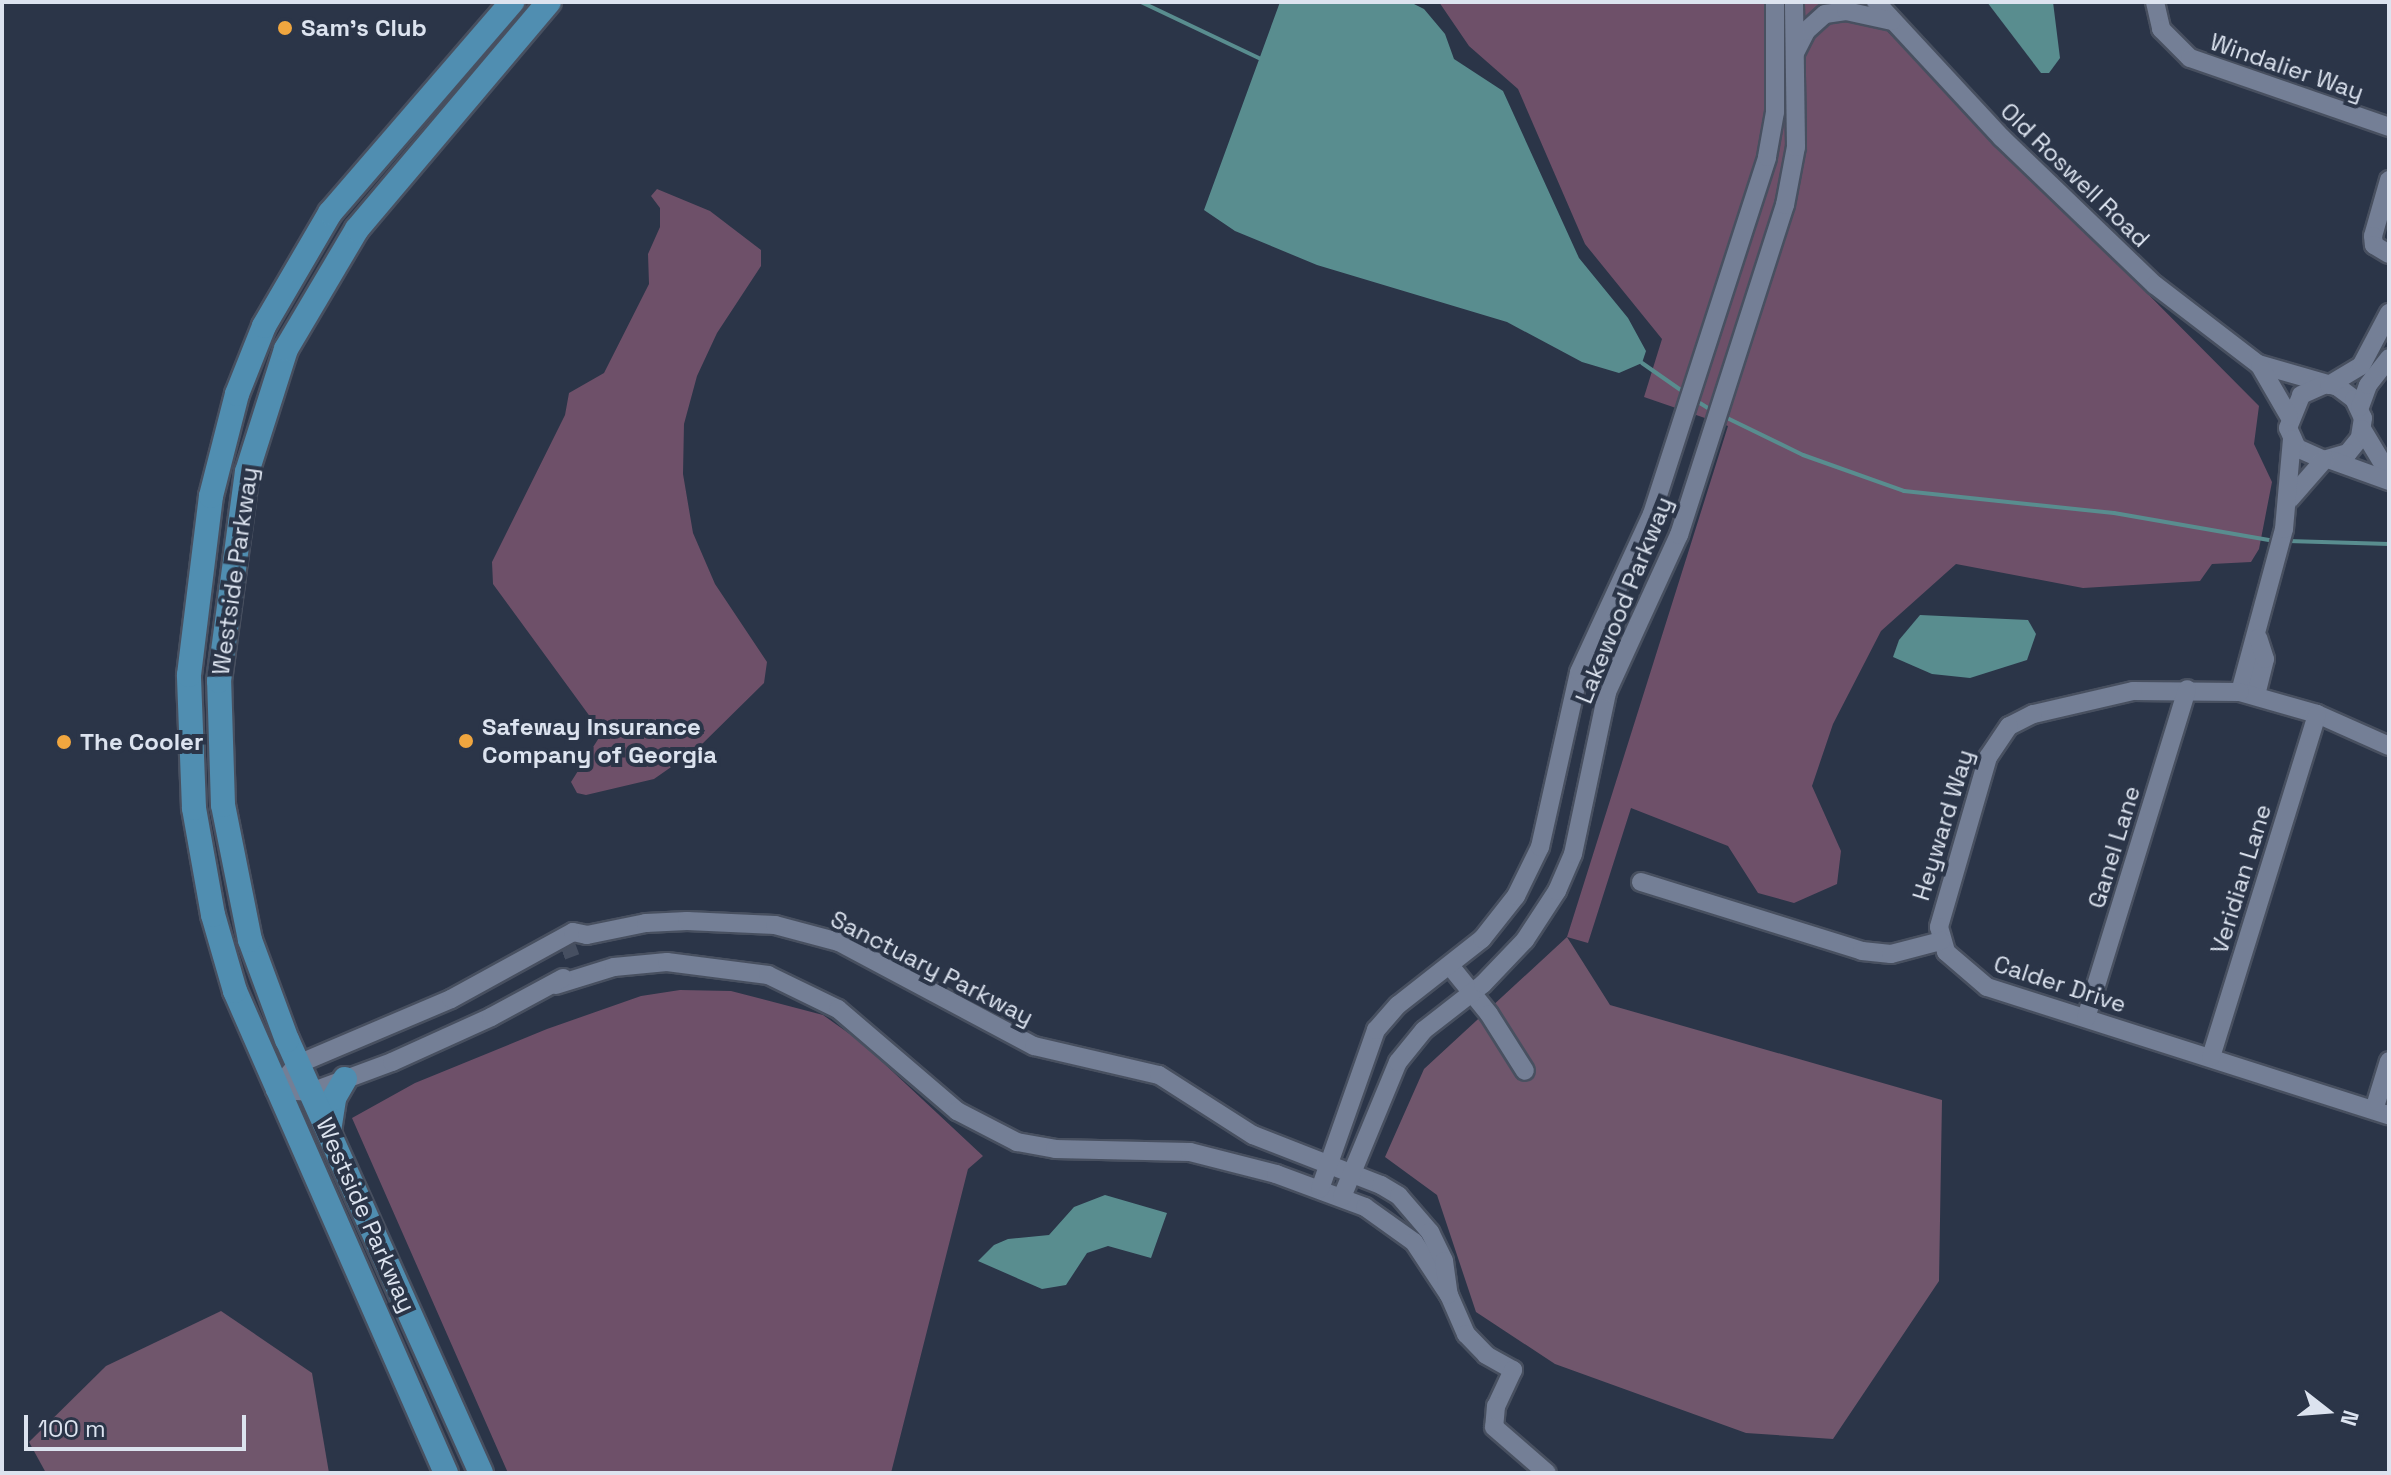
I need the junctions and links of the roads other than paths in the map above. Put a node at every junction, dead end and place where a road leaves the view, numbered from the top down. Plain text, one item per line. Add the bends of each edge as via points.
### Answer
1 (512, 2) edge
2 (549, 2) edge
3 (1775, 2) edge
4 (1794, 2) edge
5 (2155, 2) edge
6 (1877, 3) edge
7 (1892, 21) junction
8 (1793, 59) junction
9 (2389, 127) edge
10 (2389, 180) edge
11 (2389, 254) edge
12 (2389, 313) edge
13 (2389, 358) edge
14 (2258, 364) junction
15 (2326, 385) junction
16 (2360, 407) junction
17 (2289, 416) junction
18 (2362, 429) junction
19 (2292, 439) junction
20 (2328, 460) junction
21 (2389, 474) edge
22 (2389, 481) edge
23 (2289, 502) junction
24 (2187, 689) junction
25 (2248, 694) junction
26 (2317, 714) junction
27 (2389, 746) edge
28 (1641, 882) dead end
29 (1941, 941) junction
30 (1451, 967) junction
31 (1472, 992) junction
32 (2086, 1018) junction
33 (2211, 1057) junction
34 (2389, 1061) edge
35 (298, 1064) junction
36 (1525, 1071) dead end
37 (345, 1079) junction
38 (275, 1090) junction
39 (311, 1092) junction
40 (2381, 1112) edge
41 (329, 1131) junction
42 (1327, 1162) junction
43 (1351, 1172) junction
44 (1320, 1189) junction
45 (1342, 1197) junction
46 (1449, 1295) junction
47 (446, 1473) edge
48 (481, 1473) edge
49 (1547, 1473) edge

1 - 38 main road, Westside Parkway via 354,184 302,253 250,358 211,496 189,675 194,808 222,950
2 - 35 main road, Westside Parkway via 516,47 383,195 328,271 275,377 247,472 222,632 220,772 230,855 250,940
3 - 30 street, Lakewood Parkway via 1773,134 1652,514 1579,672 1548,822 1528,873 1499,919
4 - 8 street, Lakewood Parkway
5 - 9 street, Windalier Way via 2161,29 2190,58
6 - 7 street, Old Roswell Road
7 - 8 street via 1846,11 1825,14 1806,31
7 - 14 street, Old Roswell Road via 2081,216 2155,285
8 - 31 street, Lakewood Parkway via 1796,147 1785,205 1679,535 1607,692 1573,854 1525,940
10 - 11 street via 2373,236 2374,245
12 - 15 street via 2361,366
13 - 16 street via 2368,385
14 - 15 street, Old Roswell Road
14 - 17 street, Old Roswell Road
15 - 16 street, Old Roswell Road via 2347,392
15 - 17 street via 2301,395
16 - 18 street
17 - 19 street, Old Roswell Road
18 - 20 street via 2348,453
18 - 21 street
19 - 20 street via 2305,455
19 - 23 street
20 - 22 street
20 - 23 street via 2308,473
23 - 25 street via 2258,638 2265,659
24 - 25 street, Heyward Way
24 - 29 street, Heyward Way via 2111,695 2033,714 2000,735 1988,757 1941,913
24 - 32 street, Ganel Lane
25 - 26 street, Heyward Way
26 - 27 street, Heyward Way
26 - 33 street, Veridian Lane
28 - 29 street via 1862,951 1891,954
29 - 32 street, Calder Drive via 1977,983
30 - 31 street
30 - 42 street, Lakewood Parkway via 1398,1005 1376,1030
31 - 36 street
31 - 43 street, Lakewood Parkway via 1424,1030 1398,1062
32 - 33 street, Calder Drive
33 - 40 street, Calder Drive
34 - 40 street
35 - 38 street, Sanctuary Parkway
35 - 39 main road, Westside Parkway
35 - 42 street, Sanctuary Parkway via 568,945 646,923 718,921 820,935 1001,1033 1034,1046 1159,1075 1253,1135
37 - 39 street
37 - 41 main road via 334,1098
37 - 44 street via 561,980 569,985 592,969 693,962 768,975 838,1009 957,1111 1017,1142 1055,1149 1190,1152
38 - 39 street
38 - 47 main road, Westside Parkway
39 - 41 main road, Westside Parkway
41 - 48 main road, Westside Parkway
42 - 43 street, Sanctuary Parkway
42 - 44 street, Lakewood Parkway
43 - 45 street, Lakewood Parkway
43 - 46 street, Sanctuary Parkway via 1399,1196 1421,1218 1444,1261
44 - 45 street
45 - 46 street via 1401,1229
46 - 49 street via 1476,1346 1513,1370 1496,1406 1494,1427

